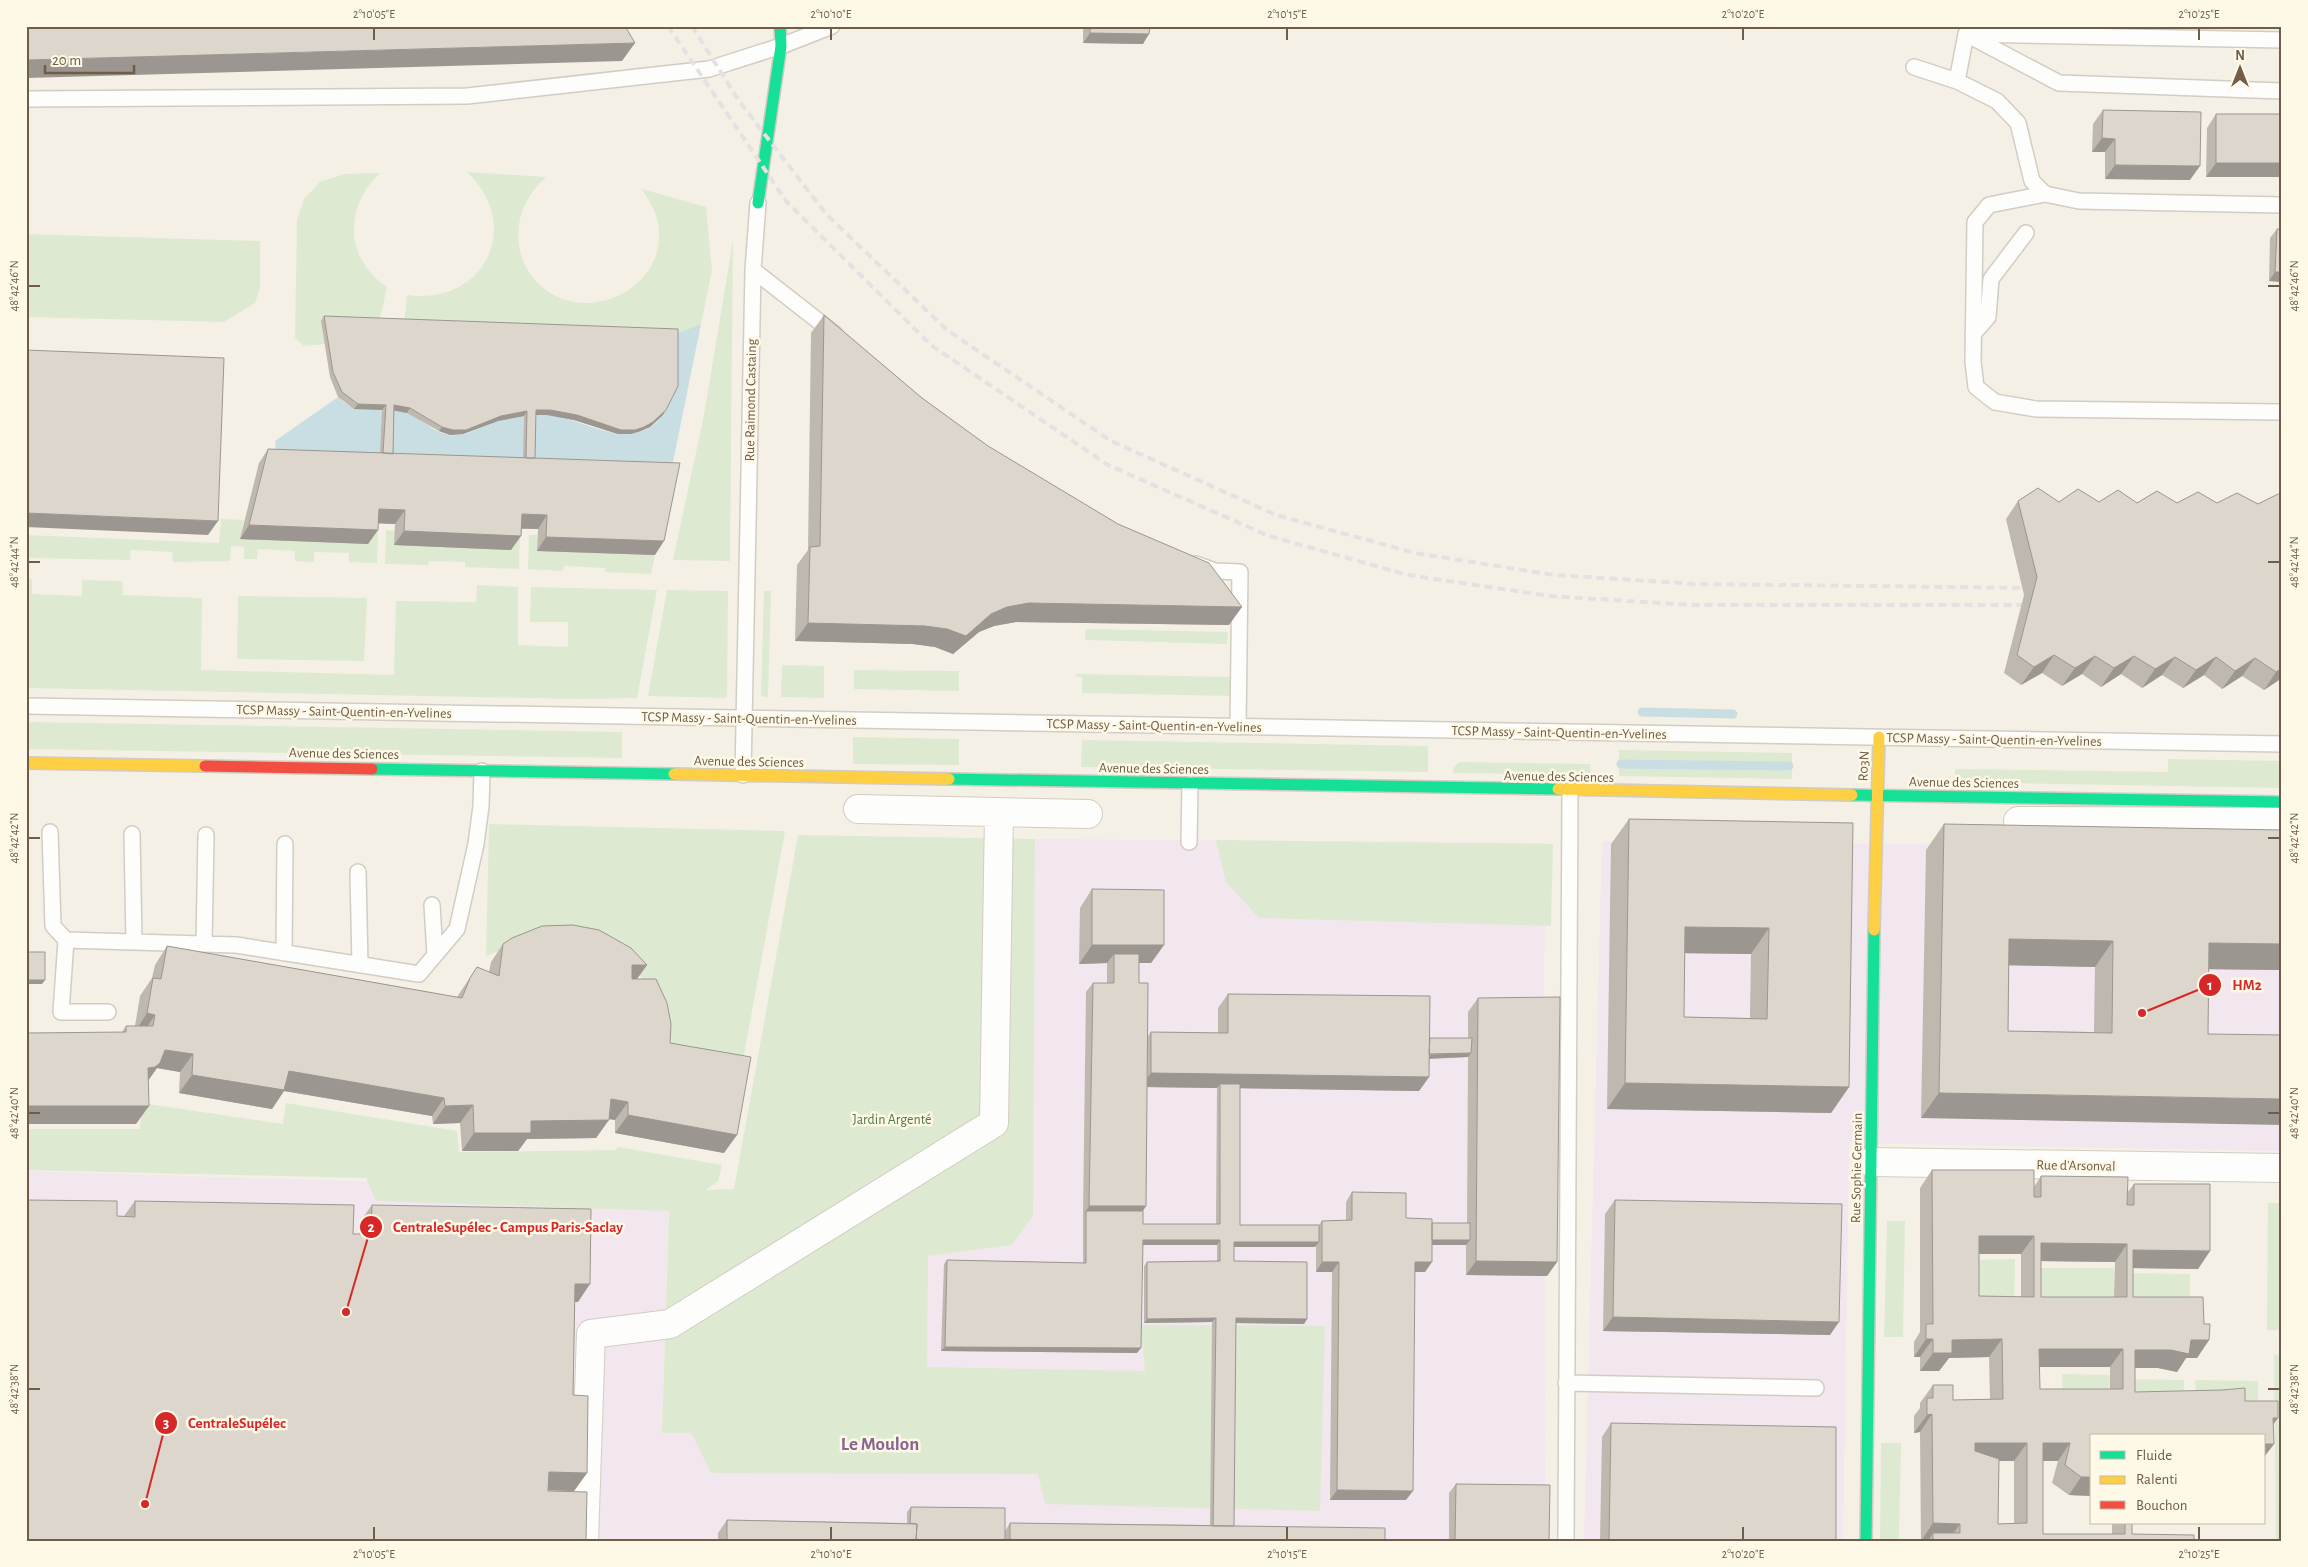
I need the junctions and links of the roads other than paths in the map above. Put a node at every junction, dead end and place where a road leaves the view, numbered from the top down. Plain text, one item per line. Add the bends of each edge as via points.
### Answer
1 (780, 26) edge
2 (832, 26) edge
3 (1966, 34) junction
4 (2282, 40) edge
5 (781, 46) junction
6 (1914, 67) dead end
7 (1957, 82) junction
8 (2282, 91) edge
9 (26, 99) edge
10 (2045, 194) junction
11 (758, 203) joint
12 (2282, 205) edge
13 (2026, 233) dead end
14 (753, 270) junction
15 (1973, 334) junction
16 (848, 345) edge
17 (2282, 412) edge
18 (1183, 559) edge
19 (26, 706) edge
20 (744, 717) junction
21 (1238, 727) junction
22 (1879, 737) junction
23 (2282, 744) edge
24 (26, 762) edge
25 (482, 771) junction
26 (743, 776) junction
27 (1190, 784) junction
28 (1570, 791) junction
29 (1876, 796) junction
30 (2282, 802) edge
31 (1011, 806) junction
32 (858, 809) dead end
33 (1088, 814) dead end
34 (2018, 821) dead end
35 (2282, 822) edge
36 (50, 832) dead end
37 (132, 834) dead end
38 (206, 835) dead end
39 (1190, 842) dead end
40 (285, 844) dead end
41 (358, 872) dead end
42 (432, 904) dead end
43 (66, 940) junction
44 (134, 942) junction
45 (204, 944) junction
46 (284, 953) junction
47 (435, 955) junction
48 (360, 965) junction
49 (108, 1012) dead end
50 (1871, 1162) junction
51 (2282, 1168) edge
52 (1566, 1382) junction
53 (1816, 1388) dead end
54 (584, 1541) edge
55 (1566, 1541) edge
56 (1866, 1541) edge

1 - 5 street, Rue Raimond Castaing
2 - 5 lane
3 - 4 lane
3 - 7 lane
3 - 8 lane via 2059,84
5 - 9 lane via 709,69 467,96
5 - 11 street, Rue Raimond Castaing
6 - 7 lane
7 - 10 lane via 1997,101 2018,123 2032,181
10 - 12 lane via 2079,201
10 - 15 lane via 1989,205 1975,222
11 - 14 lane, Rue Raimond Castaing
13 - 15 lane via 1991,279 1988,317
14 - 16 lane
14 - 20 lane, Rue Raimond Castaing
15 - 17 lane via 1976,387 1995,402 2036,409
18 - 21 lane via 1215,571 1240,572
19 - 20 lane, TCSP Massy - Saint-Quentin-en-Yvelines
20 - 21 lane, TCSP Massy - Saint-Quentin-en-Yvelines
20 - 26 lane, Rue Raimond Castaing
21 - 22 lane, TCSP Massy - Saint-Quentin-en-Yvelines
22 - 23 lane, TCSP Massy - Saint-Quentin-en-Yvelines
22 - 29 street, R03N
24 - 25 street, Avenue des Sciences
25 - 26 street, Avenue des Sciences
25 - 47 lane via 476,844 457,929
26 - 27 street, Avenue des Sciences
27 - 28 street, Avenue des Sciences
27 - 39 lane
28 - 29 street, Avenue des Sciences
28 - 52 lane
29 - 30 street, Avenue des Sciences
29 - 50 street, Rue Sophie Germain
31 - 32 street
31 - 33 street
31 - 54 street via 994,1123 670,1324 591,1334
34 - 35 street
36 - 43 lane via 53,926
37 - 44 lane
38 - 45 lane
40 - 46 lane
41 - 48 lane
42 - 47 lane
43 - 44 lane
43 - 49 lane via 61,1012
44 - 45 lane
45 - 46 lane via 236,945
46 - 48 lane
47 - 48 lane via 420,974
50 - 51 street, Rue d'Arsonval
50 - 56 street, Rue Sophie Germain
52 - 53 lane
52 - 55 lane

